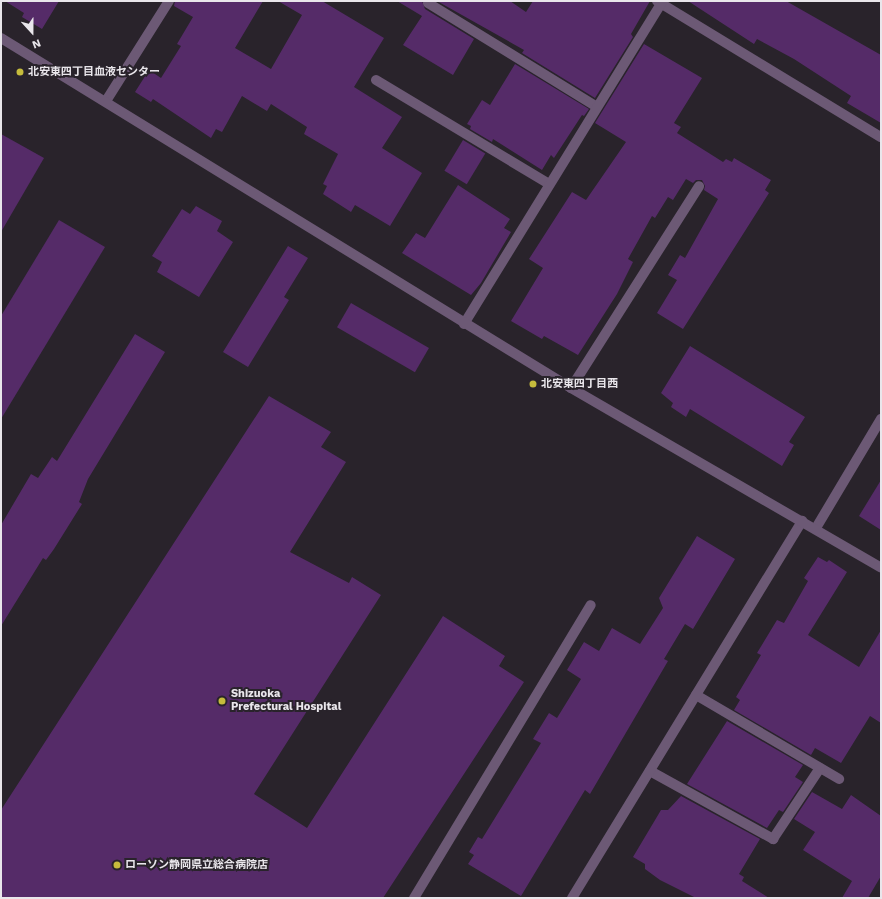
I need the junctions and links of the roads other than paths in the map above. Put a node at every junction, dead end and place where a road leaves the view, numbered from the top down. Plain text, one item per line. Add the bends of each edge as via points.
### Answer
1 (168, 1) edge
2 (660, 2) edge
3 (428, 3) dead end
4 (1, 38) edge
5 (376, 80) dead end
6 (106, 100) junction
7 (597, 107) junction
8 (881, 137) edge
9 (549, 184) junction
10 (699, 186) dead end
11 (464, 324) junction
12 (571, 388) junction
13 (881, 419) edge
14 (802, 521) junction
15 (816, 528) junction
16 (881, 568) edge
17 (591, 606) dead end
18 (696, 695) junction
19 (820, 768) junction
20 (650, 771) junction
21 (839, 779) dead end
22 (414, 898) edge
23 (572, 898) edge

1 - 6 street
2 - 7 street
2 - 8 street
3 - 7 street
4 - 6 street
5 - 9 street
6 - 11 street
7 - 9 street
9 - 11 street
10 - 12 street
11 - 12 street
12 - 14 street
13 - 15 street
14 - 15 street
14 - 18 street
15 - 16 street
17 - 22 street
18 - 19 street
18 - 20 street
19 - 20 street via 773,839
19 - 21 street
20 - 23 street

